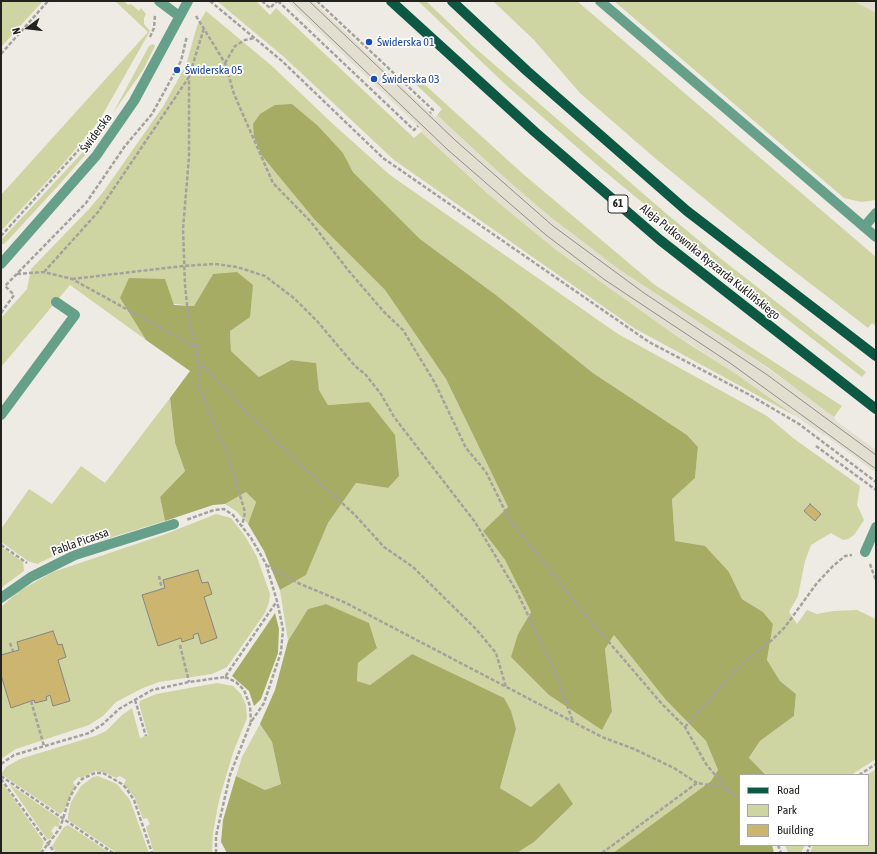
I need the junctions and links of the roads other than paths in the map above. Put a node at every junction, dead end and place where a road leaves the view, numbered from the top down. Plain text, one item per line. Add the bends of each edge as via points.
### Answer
1 (188, 1) edge
2 (391, 1) edge
3 (452, 1) edge
4 (600, 1) edge
5 (161, 3) edge
6 (179, 16) junction
7 (876, 213) edge
8 (864, 227) junction
9 (876, 237) edge
10 (2, 261) edge
11 (56, 302) dead end
12 (876, 356) edge
13 (876, 409) edge
14 (1, 414) edge
15 (174, 524) road end
16 (876, 527) edge
17 (865, 552) road end
18 (1, 598) edge

1 - 6 street, Świderska
2 - 13 main road, Aleja Pułkownika Ryszarda Kuklińskiego / 61 via 535,132 660,240
3 - 12 main road via 527,72 687,211
4 - 8 street
5 - 6 street
6 - 10 street, Świderska via 134,101 96,156
7 - 8 street
8 - 9 street
11 - 14 street via 75,315
15 - 18 street, Pabla Picassa via 75,555 40,572
16 - 17 street

